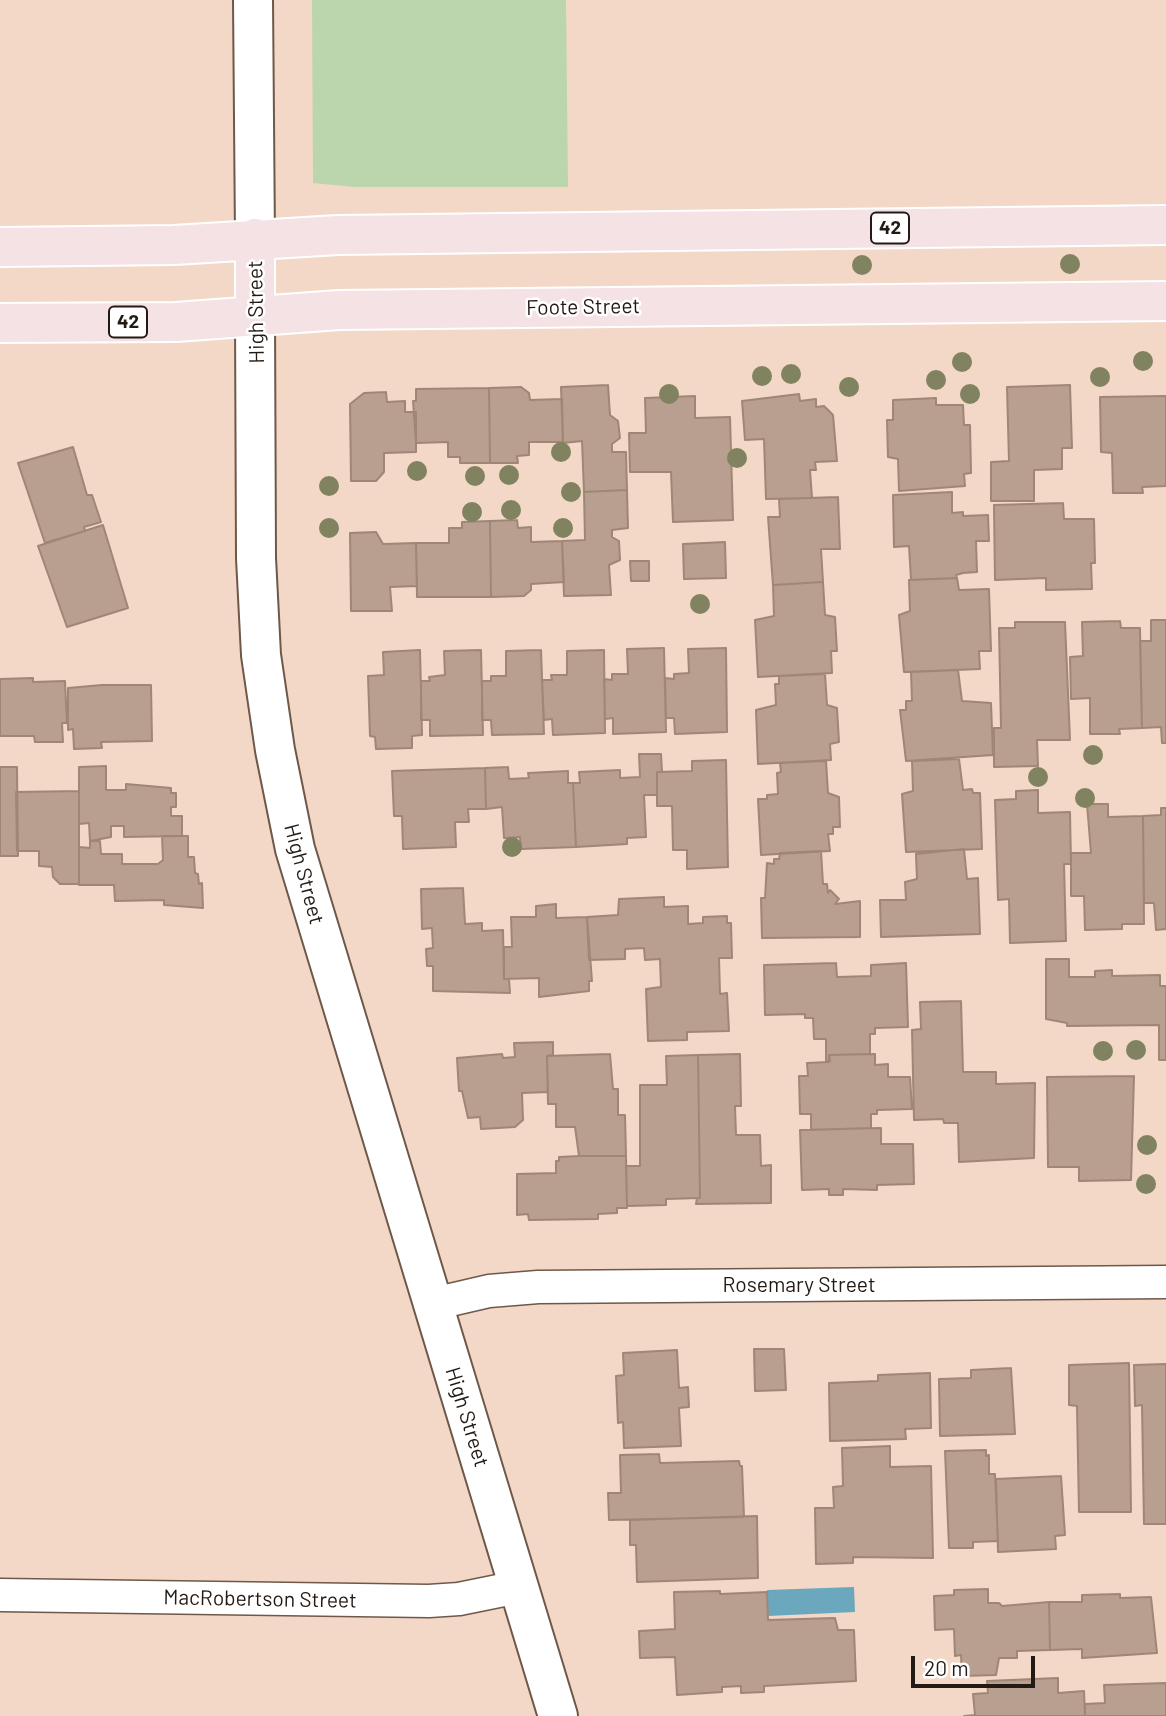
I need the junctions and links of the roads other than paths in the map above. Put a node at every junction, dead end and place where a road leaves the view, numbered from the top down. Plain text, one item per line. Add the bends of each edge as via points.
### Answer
1 (253, 0) edge
2 (1166, 225) edge
3 (255, 238) junction
4 (0, 247) edge
5 (1166, 300) edge
6 (255, 316) junction
7 (0, 323) edge
8 (1166, 1282) edge
9 (433, 1304) junction
10 (518, 1587) junction
11 (0, 1595) edge
12 (558, 1716) edge

1 - 3 main road, High Street
2 - 3 main road, 42
3 - 4 main road, 42 via 174,245
3 - 6 main road, High Street
5 - 6 main road, Foote Street / 42 via 339,310
6 - 7 main road, Foote Street / 42 via 176,322
6 - 9 main road, High Street via 256,558 261,655 275,750 295,849
8 - 9 street, Rosemary Street via 538,1287 489,1291
9 - 10 main road, High Street
10 - 11 street, MacRobertson Street via 459,1600 429,1601
10 - 12 main road, High Street

